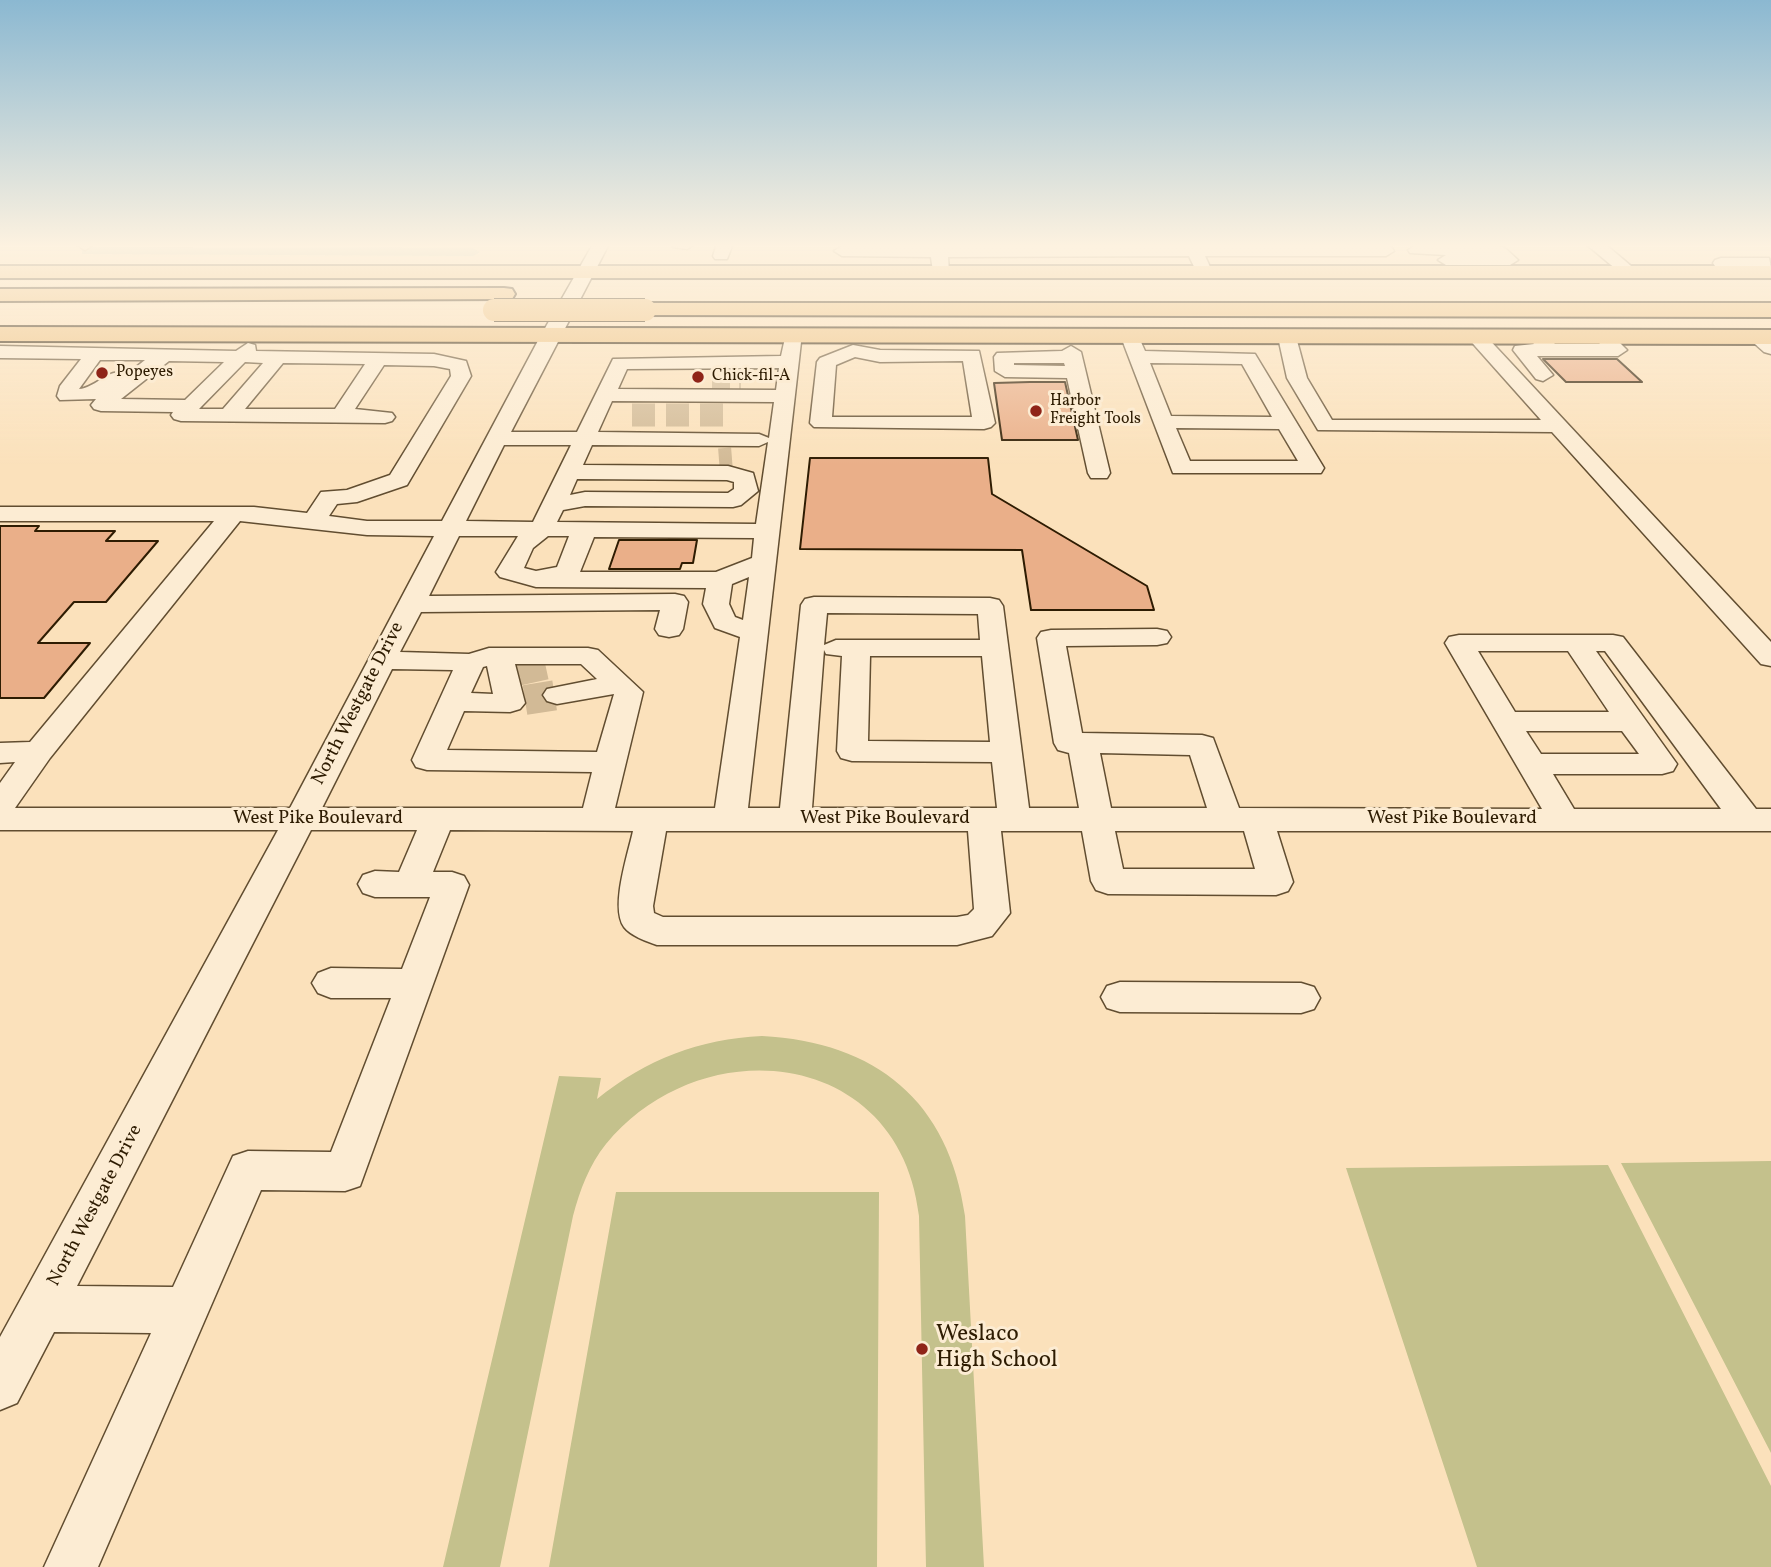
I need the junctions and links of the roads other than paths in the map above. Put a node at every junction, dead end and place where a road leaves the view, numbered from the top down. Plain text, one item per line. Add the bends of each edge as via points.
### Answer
1 (513, 317) edge
2 (561, 317) edge
3 (617, 317) edge
4 (1087, 317) edge
5 (264, 335) junction
6 (398, 336) junction
7 (549, 337) junction
8 (653, 337) junction
9 (792, 337) junction
10 (1287, 337) junction
11 (1767, 338) edge
12 (1544, 343) junction
13 (852, 344) junction
14 (1471, 345) junction
15 (1134, 347) junction
16 (3, 350) edge
17 (94, 355) junction
18 (141, 355) junction
19 (164, 355) junction
20 (1072, 355) junction
21 (214, 356) junction
22 (239, 357) junction
23 (277, 358) junction
24 (378, 359) junction
25 (789, 362) junction
26 (698, 363) junction
27 (1543, 375) dead end
28 (712, 388) tunnel mouth
29 (741, 388) tunnel mouth
30 (117, 395) junction
31 (606, 395) junction
32 (785, 396) junction
33 (190, 406) junction
34 (229, 415) junction
35 (341, 415) junction
36 (734, 415) tunnel mouth
37 (623, 416) tunnel mouth
38 (386, 417) dead end
39 (1163, 422) junction
40 (1286, 423) junction
41 (1558, 426) junction
42 (497, 438) junction
43 (759, 440) junction
44 (578, 456) junction
45 (726, 464) junction
46 (775, 470) junction
47 (1099, 473) dead end
48 (554, 505) junction
49 (771, 505) junction
50 (0, 514) edge
51 (233, 514) junction
52 (314, 522) junction
53 (450, 529) junction
54 (542, 530) junction
55 (584, 530) junction
56 (767, 531) junction
57 (763, 562) junction
58 (536, 579) junction
59 (720, 580) junction
60 (411, 604) junction
61 (669, 628) dead end
62 (754, 633) junction
63 (1157, 637) dead end
64 (1576, 643) junction
65 (810, 648) junction
66 (856, 648) junction
67 (994, 648) junction
68 (1771, 657) edge
69 (382, 660) junction
70 (603, 669) junction
71 (509, 682) junction
72 (453, 702) junction
73 (1506, 721) junction
74 (1640, 734) junction
75 (1083, 743) junction
76 (1691, 746) junction
77 (40, 751) junction
78 (1006, 752) junction
79 (0, 753) edge
80 (610, 762) junction
81 (1531, 764) junction
82 (0, 806) edge
83 (0, 819) edge
84 (299, 820) junction
85 (438, 820) junction
86 (596, 820) junction
87 (652, 820) junction
88 (730, 820) junction
89 (795, 820) junction
90 (999, 820) junction
91 (1098, 820) junction
92 (1242, 820) junction
93 (1565, 820) junction
94 (1759, 820) edge
95 (331, 983) dead end
96 (415, 984) junction
97 (1120, 998) dead end
98 (1301, 998) dead end
99 (41, 1309) junction
100 (185, 1310) junction
101 (0, 1386) edge
102 (71, 1567) edge

1 - 6 main road via 468,329
2 - 7 street, North Westgate Drive
3 - 8 main road via 614,326 622,332
4 - 11 main road
5 - 6 main road
5 - 16 main road via 34,334
5 - 22 street
6 - 7 main road
7 - 8 main road
7 - 42 street, North Westgate Drive
8 - 9 main road
9 - 13 main road
9 - 25 street
10 - 14 main road
10 - 15 main road
10 - 41 street via 1297,379 1325,426
11 - 12 main road via 1616,348
12 - 14 main road
12 - 27 street via 1522,350
13 - 13 street via 880,356 972,355 984,423 821,423 827,362
13 - 20 main road
14 - 41 street via 1508,372
15 - 20 main road
15 - 39 street
15 - 40 street via 1248,358
16 - 17 street
17 - 18 street
17 - 18 street via 66,396 96,393
18 - 19 street
19 - 21 street
19 - 30 street
20 - 47 street
21 - 22 street
21 - 30 street via 177,393
22 - 23 street
22 - 33 street
23 - 24 street
23 - 34 street
24 - 35 street
24 - 52 street via 459,365 461,376 399,480 349,497 329,497
25 - 26 street
25 - 32 street
26 - 29 street via 771,369 770,382
26 - 31 street via 620,363
28 - 31 street via 629,388
30 - 33 street via 101,405
31 - 32 street
31 - 44 street
32 - 46 street
33 - 34 street via 181,415
34 - 35 street
35 - 38 street
36 - 43 street via 761,417
37 - 44 street
39 - 40 street
39 - 40 street via 1181,468 1312,468
41 - 68 street
42 - 44 street
42 - 53 street, North Westgate Drive
43 - 44 street
43 - 45 street via 749,459
44 - 45 street
44 - 48 street
45 - 46 street via 742,470
45 - 48 street via 745,478 747,491 733,499 585,499
46 - 49 street
48 - 49 street
48 - 54 street
49 - 56 street
50 - 51 street
51 - 52 street
51 - 77 street
52 - 53 street
53 - 54 street
53 - 60 street, North Westgate Drive
54 - 55 street
54 - 58 street via 523,544 509,572
55 - 56 street
55 - 58 street via 567,573
56 - 57 street
57 - 59 street
57 - 62 street
58 - 59 street
59 - 62 street via 716,604 724,622
60 - 61 street via 675,603
60 - 69 street, North Westgate Drive
62 - 88 street
63 - 75 street via 1051,638 1069,743
64 - 73 street via 1459,643
64 - 74 street
64 - 76 street via 1613,643
65 - 66 street
65 - 67 street via 814,605 990,606
65 - 89 street
66 - 67 street
66 - 78 street via 852,751
67 - 78 street
69 - 71 street
69 - 84 street, North Westgate Drive
70 - 70 street via 552,679
70 - 71 street
70 - 80 street via 629,692
71 - 72 street
71 - 72 street
72 - 80 street via 427,760
73 - 74 street
73 - 81 street
74 - 76 street
74 - 81 street via 1661,764
75 - 91 street
75 - 92 street via 1202,745
76 - 94 street
77 - 79 street
77 - 82 street
78 - 90 street
80 - 86 street
81 - 93 street
83 - 84 street, West Pike Boulevard
84 - 85 street, West Pike Boulevard
84 - 99 street, North Westgate Drive
85 - 86 street, West Pike Boulevard
85 - 96 street via 393,885 452,885
86 - 87 street, West Pike Boulevard
87 - 88 street, West Pike Boulevard
87 - 90 street via 635,906 638,920 657,932 957,930 979,926 992,913
88 - 89 street, West Pike Boulevard
89 - 90 street, West Pike Boulevard
90 - 91 street, West Pike Boulevard
91 - 92 street, West Pike Boulevard
91 - 92 street via 1108,881 1276,882
92 - 93 street, West Pike Boulevard
93 - 94 street, West Pike Boulevard
95 - 96 street
96 - 100 street via 345,1172 248,1170
97 - 98 street
99 - 100 street
99 - 101 street, North Westgate Drive
100 - 102 street

